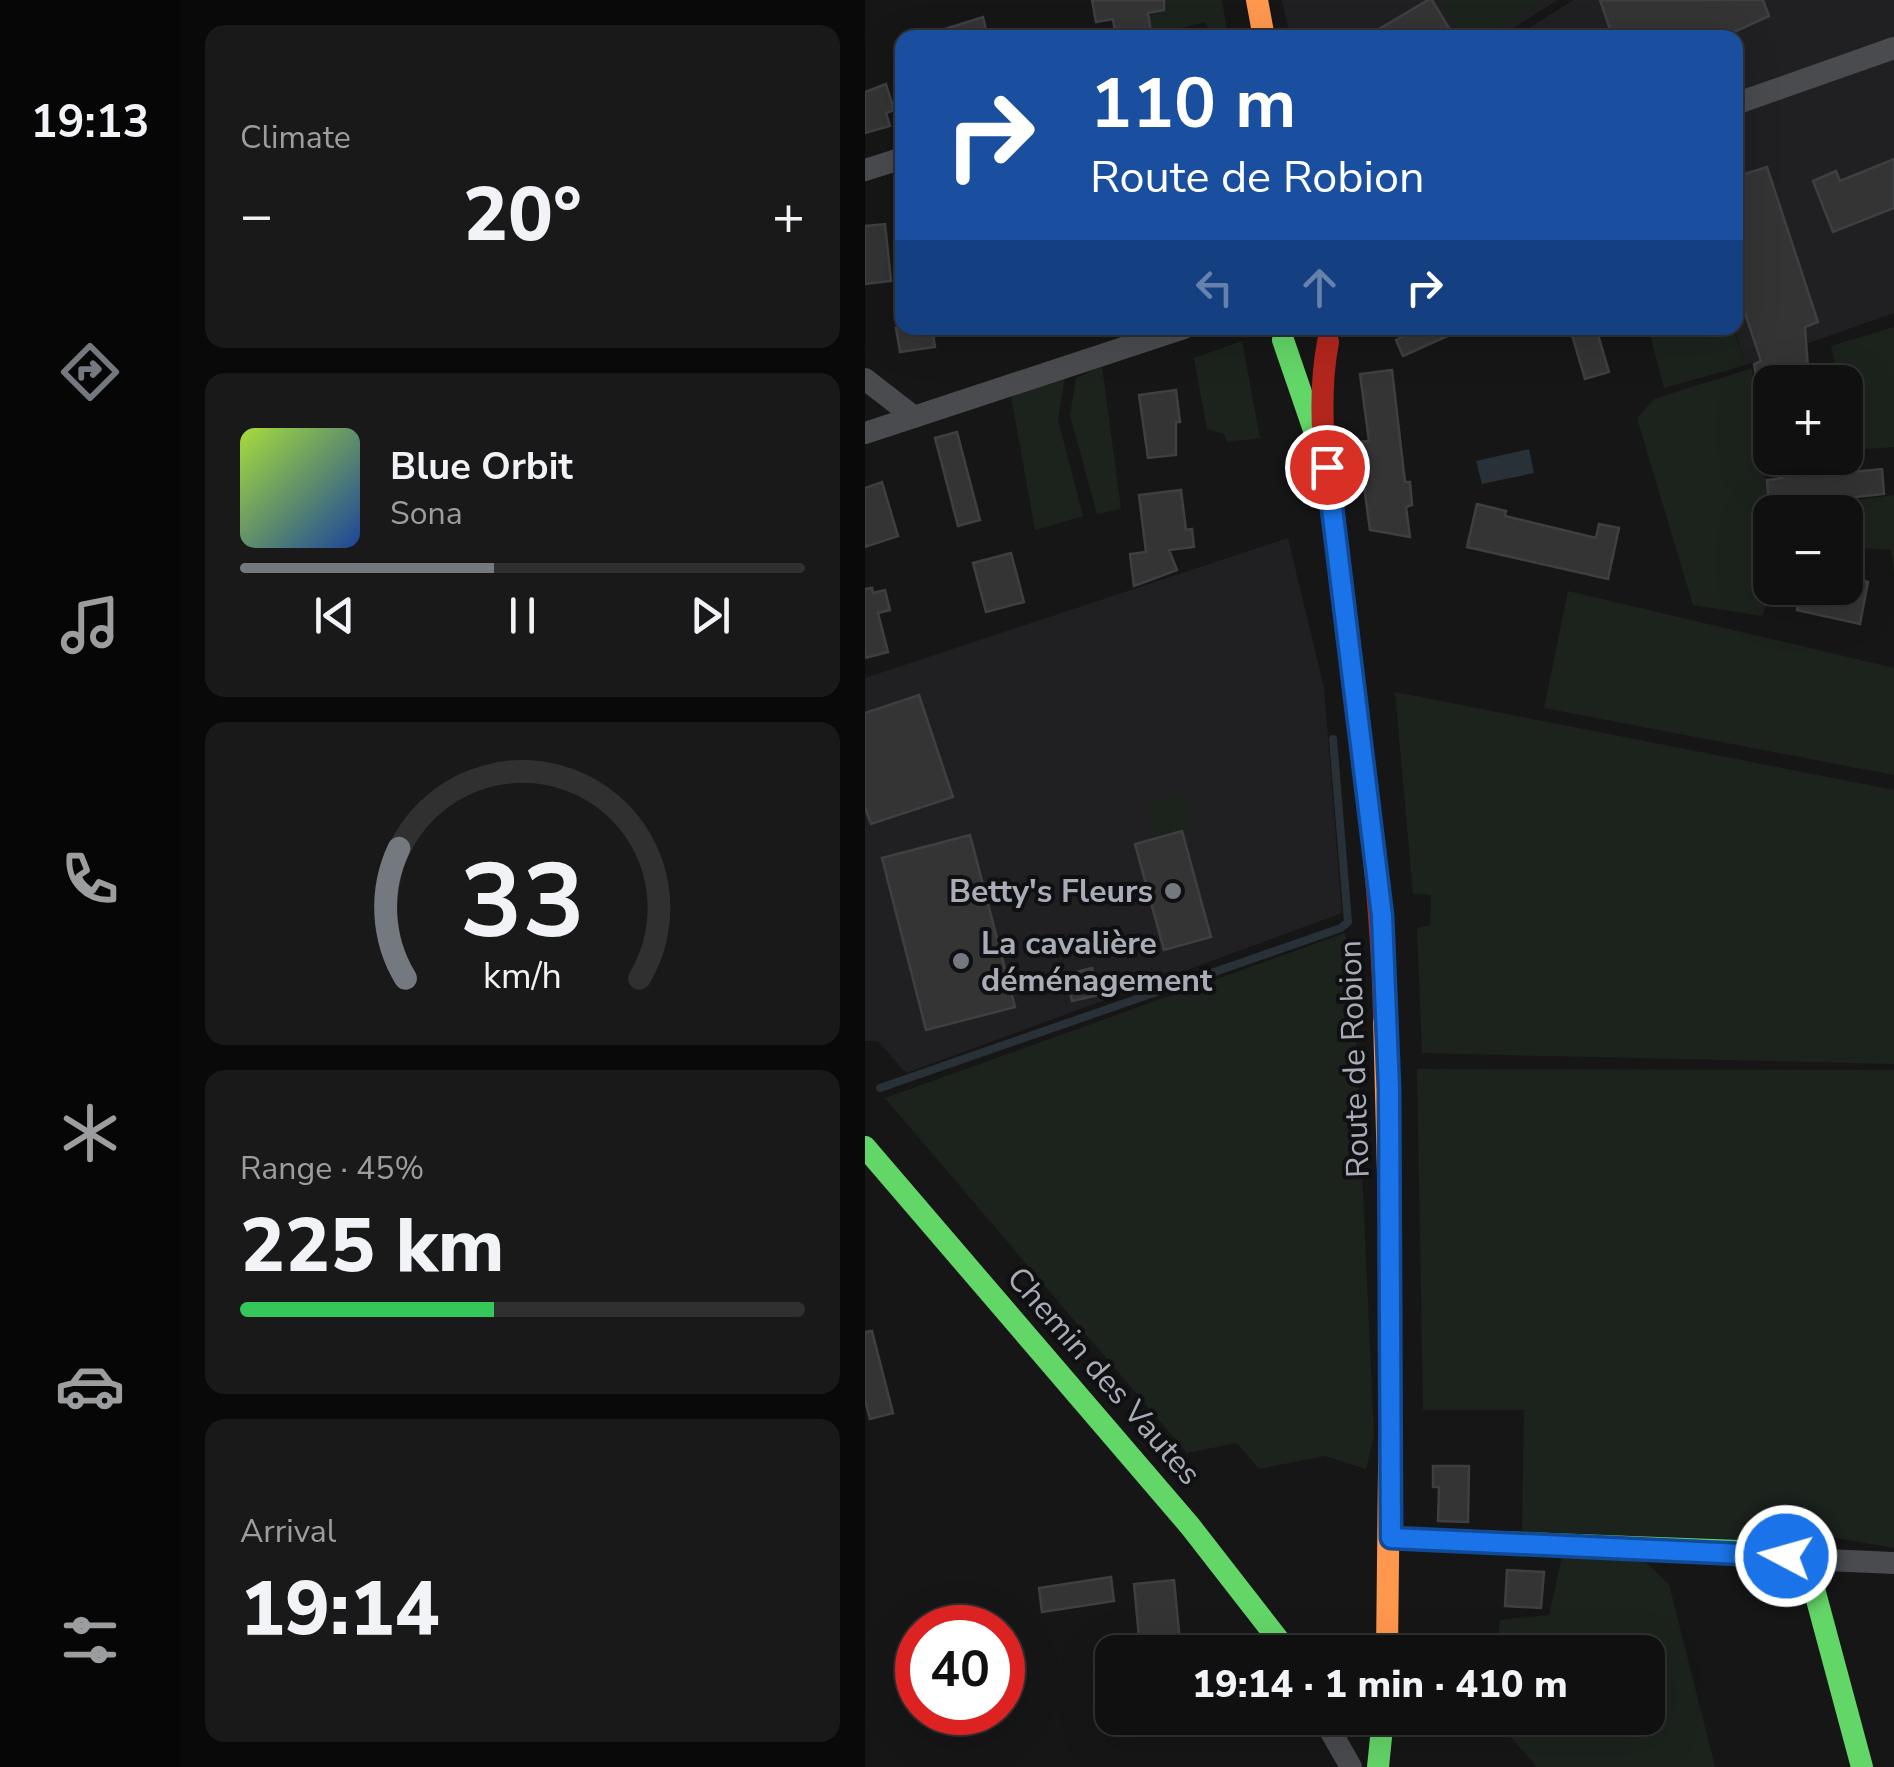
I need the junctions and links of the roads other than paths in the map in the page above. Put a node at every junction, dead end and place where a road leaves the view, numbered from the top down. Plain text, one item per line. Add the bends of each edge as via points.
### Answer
1 (1257, 0) edge
2 (1262, 30) edge
3 (1894, 48) edge
4 (1743, 101) edge
5 (895, 161) edge
6 (865, 170) edge
7 (1166, 335) edge
8 (1275, 335) edge
9 (1278, 335) edge
10 (1335, 335) edge
11 (1337, 335) edge
12 (865, 379) edge
13 (914, 417) junction
14 (865, 433) edge
15 (1327, 467) junction
16 (865, 1147) edge
17 (1391, 1538) junction
18 (1806, 1560) junction
19 (1894, 1562) edge
20 (1275, 1635) edge
21 (1388, 1635) edge
22 (1333, 1735) edge
23 (1381, 1735) edge
24 (1351, 1767) edge
25 (1378, 1767) edge
26 (1862, 1767) edge

1 - 2 main road
3 - 4 street
5 - 6 street
7 - 13 street
8 - 15 main road, Route de Robion
9 - 10 main road via 1313,346
11 - 15 main road, Route de Robion via 1323,363
12 - 13 street
13 - 14 street
15 - 17 main road, Route de Robion via 1382,916
16 - 20 main road, Chemin des Vautes
17 - 18 main road via 1766,1552
17 - 21 main road, Route de Robion
18 - 19 street
18 - 26 main road
22 - 24 street
23 - 25 main road

